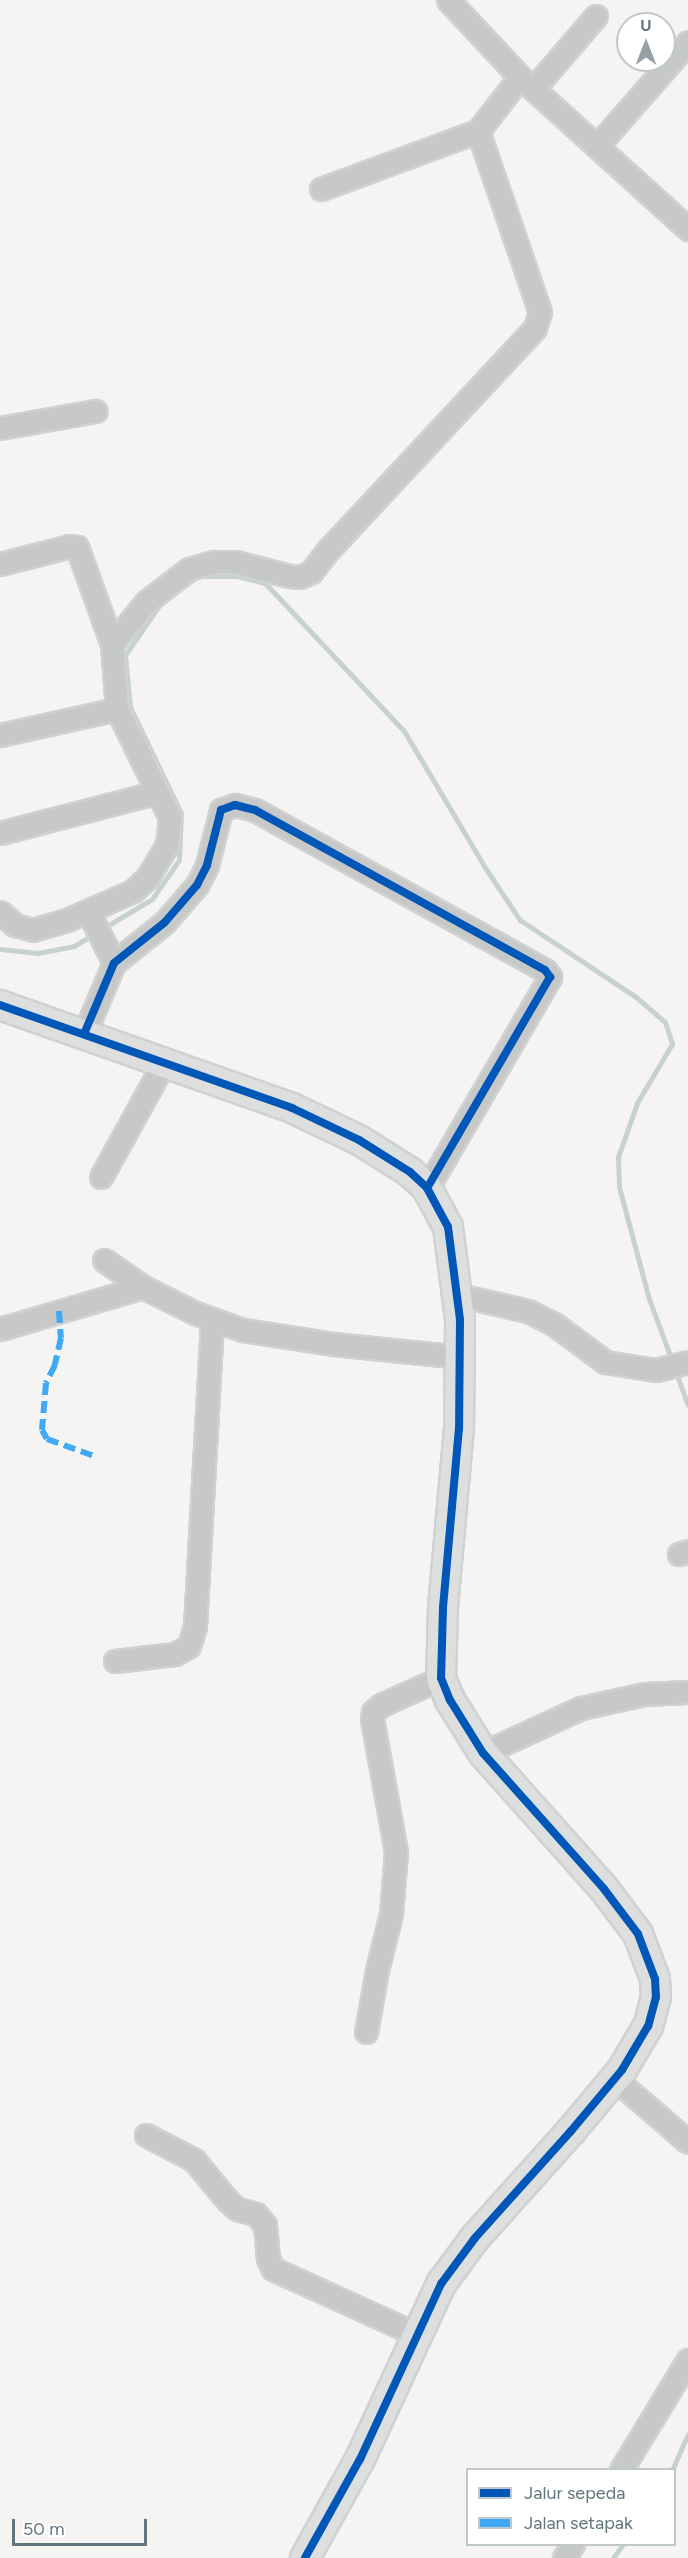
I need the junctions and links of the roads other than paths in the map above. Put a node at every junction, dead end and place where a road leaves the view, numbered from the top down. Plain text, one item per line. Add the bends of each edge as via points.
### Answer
1 (448, 0) edge
2 (596, 16) dead end
3 (688, 42) edge
4 (527, 82) junction
5 (478, 131) junction
6 (597, 146) junction
7 (321, 189) dead end
8 (688, 229) edge
9 (95, 411) dead end
10 (0, 428) edge
11 (0, 564) edge
12 (112, 644) junction
13 (117, 709) junction
14 (0, 735) edge
15 (158, 792) junction
16 (0, 833) edge
17 (88, 911) junction
18 (0, 912) edge
19 (111, 960) junction
20 (0, 1005) edge
21 (84, 1034) junction
22 (164, 1063) junction
23 (101, 1177) dead end
24 (427, 1188) junction
25 (104, 1260) dead end
26 (142, 1287) junction
27 (458, 1295) junction
28 (212, 1319) junction
29 (0, 1329) edge
30 (461, 1357) junction
31 (688, 1362) edge
32 (115, 1661) dead end
33 (441, 1678) junction
34 (688, 1692) edge
35 (483, 1753) junction
36 (366, 2032) dead end
37 (615, 2079) junction
38 (146, 2135) dead end
39 (688, 2142) edge
40 (418, 2335) junction
41 (688, 2360) edge
42 (622, 2468) edge
43 (305, 2558) edge

1 - 4 street
2 - 4 street
3 - 6 street
4 - 5 street
4 - 6 street
5 - 7 street
5 - 12 street via 540,312 535,328 311,572 289,576 235,562 214,562 189,569 146,602
6 - 8 street
9 - 10 street
11 - 12 street via 77,547
12 - 13 street
13 - 14 street
13 - 15 street
15 - 16 street
15 - 17 street via 170,818 167,845 159,860 133,891
17 - 18 street via 33,930 15,925
17 - 19 street
19 - 21 street
19 - 24 street via 165,922 196,885 207,865 221,810 235,805 255,810 545,970 549,982
20 - 21 street
21 - 22 street
22 - 23 street
22 - 24 street via 292,1108 386,1156
24 - 27 street via 448,1227
25 - 26 street
26 - 28 street
26 - 29 street
27 - 30 street
27 - 31 street via 528,1311 554,1324 605,1362 628,1368 666,1368
28 - 30 street via 278,1338
28 - 32 street via 195,1626 189,1646 175,1654
30 - 33 street
33 - 35 street
33 - 36 street via 373,1712 396,1852 391,1914
34 - 35 street via 644,1694 581,1708
35 - 37 street via 604,1889 638,1934 649,1957 656,1997 648,2026
37 - 39 street
37 - 40 street via 457,2259
38 - 40 street via 194,2160 237,2209 256,2214 265,2225 268,2259 273,2269
40 - 43 street via 360,2459
41 - 42 street

